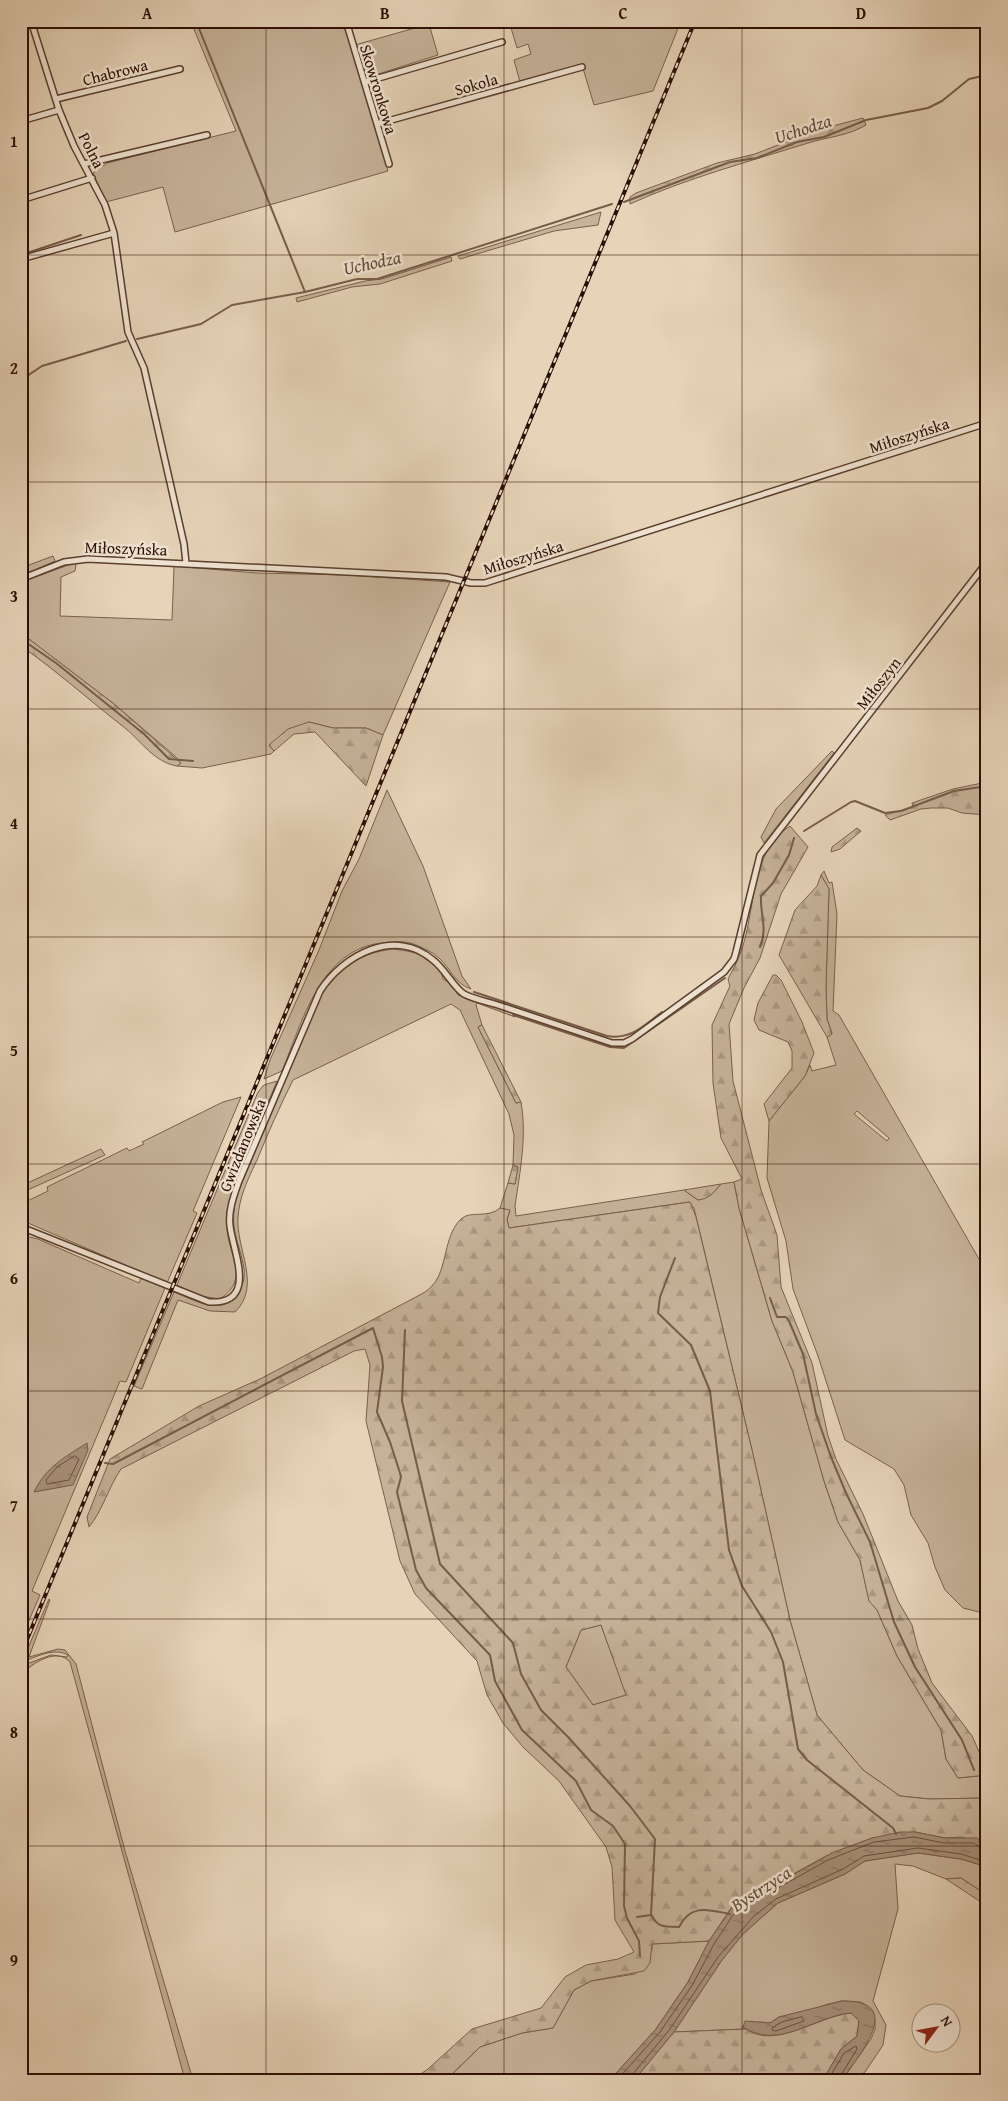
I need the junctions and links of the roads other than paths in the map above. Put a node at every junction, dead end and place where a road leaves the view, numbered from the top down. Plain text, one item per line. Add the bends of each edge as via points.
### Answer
1 (31, 21) edge
2 (346, 21) edge
3 (502, 42) dead end
4 (582, 67) dead end
5 (180, 69) dead end
6 (365, 82) junction
7 (56, 99) junction
8 (59, 110) junction
9 (21, 121) edge
10 (377, 124) junction
11 (207, 135) dead end
12 (84, 164) junction
13 (389, 164) dead end
14 (92, 178) junction
15 (21, 200) edge
16 (114, 233) junction
17 (21, 259) edge
18 (987, 423) edge
19 (987, 562) edge
20 (186, 563) junction
21 (21, 579) edge
22 (463, 993) joint
23 (21, 1227) edge

1 - 7 street, Polna
2 - 6 street, Skowronkowa
3 - 6 street
4 - 10 street, Sokola
5 - 7 street, Chabrowa
6 - 10 street, Skowronkowa
7 - 8 street, Polna
8 - 9 street
8 - 12 street, Polna
10 - 13 street, Skowronkowa
11 - 12 street
12 - 14 street, Polna
14 - 15 street
14 - 16 street, Polna
16 - 17 street
16 - 20 street, Polna via 128,332 144,368
18 - 20 street, Miłoszyńska via 485,583 446,577
19 - 22 street, Miłoszyn via 763,850 736,952 724,972 632,1039 620,1044
20 - 21 street, Miłoszyńska via 79,559
22 - 23 street, Gwizdanowska via 427,954 393,946 353,957 326,982 234,1196 230,1225 241,1276 239,1285 228,1299 210,1302

